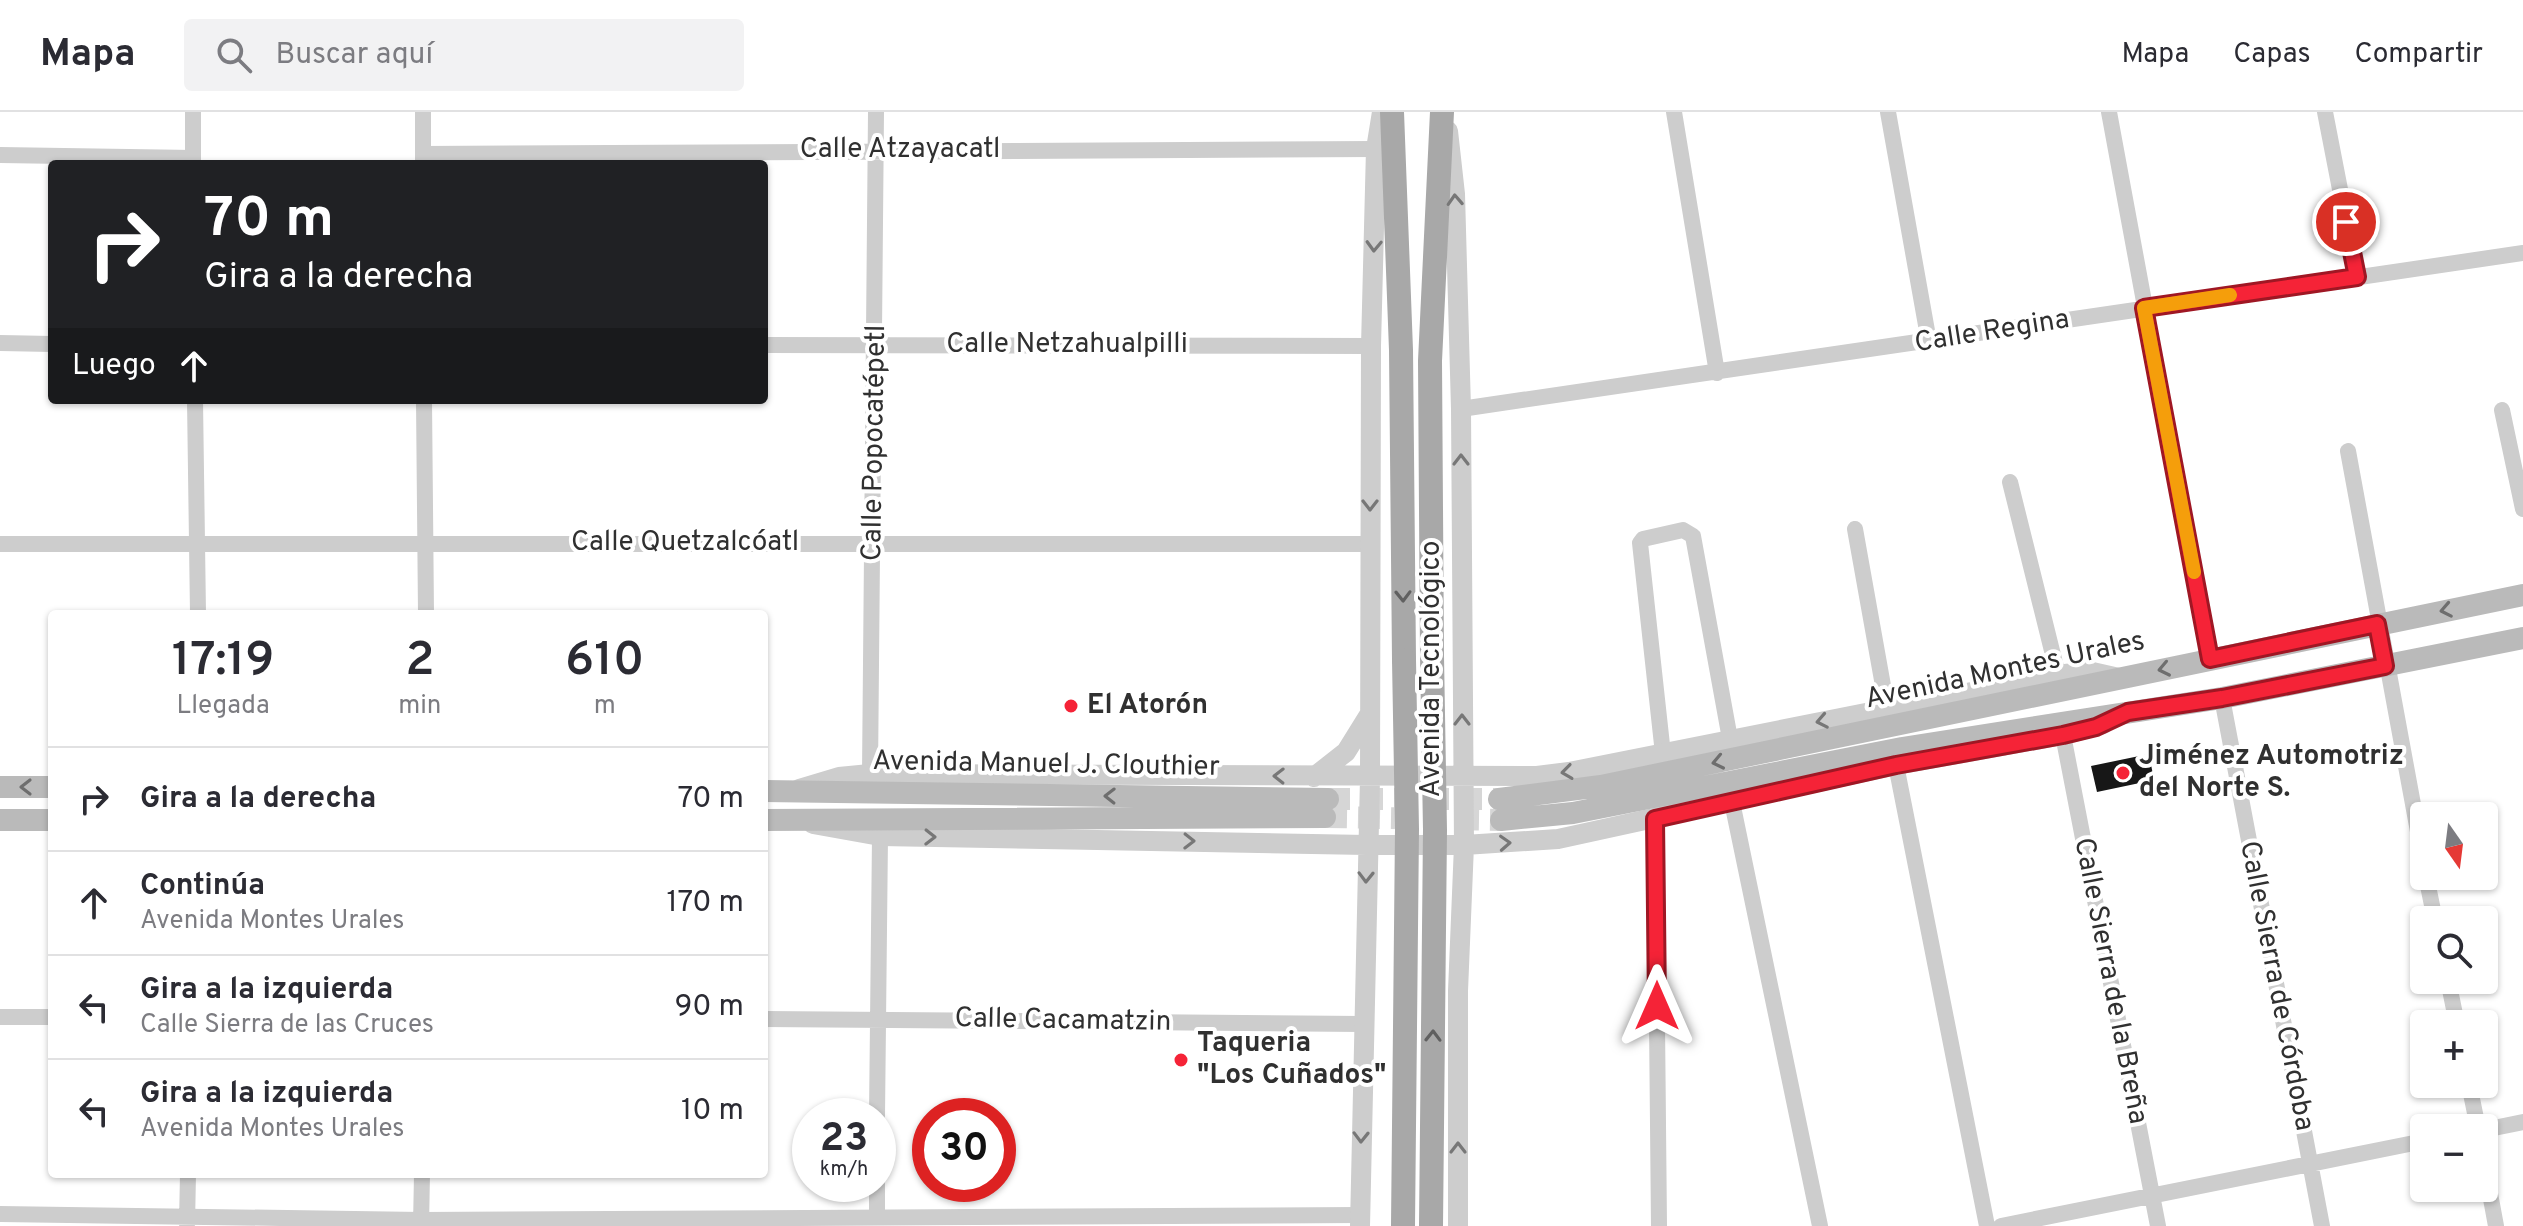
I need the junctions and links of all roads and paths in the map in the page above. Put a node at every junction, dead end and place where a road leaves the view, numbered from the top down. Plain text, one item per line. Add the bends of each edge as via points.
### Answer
1 (193, 112) edge
2 (423, 112) edge
3 (876, 112) edge
4 (1382, 112) edge
5 (1392, 112) edge
6 (1444, 112) edge
7 (1674, 112) edge
8 (1888, 112) edge
9 (2109, 112) edge
10 (2325, 112) edge
11 (1376, 149) junction
12 (876, 150) junction
13 (0, 155) edge
14 (423, 159) edge
15 (161, 160) edge
16 (193, 160) edge
17 (2523, 253) edge
18 (2357, 277) junction
19 (2144, 308) junction
20 (1929, 342) junction
21 (0, 343) edge
22 (48, 344) edge
23 (768, 345) edge
24 (877, 345) junction
25 (1371, 346) junction
26 (1717, 373) junction
27 (195, 404) edge
28 (424, 404) edge
29 (1461, 409) junction
30 (2502, 410) dead end
31 (2348, 451) dead end
32 (2010, 482) dead end
33 (2523, 509) edge
34 (1855, 529) dead end
35 (197, 542) junction
36 (875, 542) junction
37 (426, 543) junction
38 (0, 544) edge
39 (1370, 544) junction
40 (2523, 595) edge
41 (198, 610) edge
42 (426, 610) edge
43 (2377, 624) junction
44 (2523, 638) edge
45 (2210, 659) junction
46 (2385, 666) junction
47 (2058, 675) junction
48 (2119, 678) junction
49 (2222, 698) junction
50 (1887, 708) junction
51 (2128, 712) junction
52 (1369, 715) junction
53 (2063, 735) junction
54 (1730, 739) junction
55 (1663, 754) junction
56 (1896, 765) junction
57 (870, 774) junction
58 (1462, 776) junction
59 (1314, 777) junction
60 (1370, 778) junction
61 (0, 787) edge
62 (48, 787) edge
63 (768, 791) edge
64 (792, 791) junction
65 (1732, 802) junction
66 (2412, 802) edge
67 (1655, 819) junction
68 (0, 820) edge
69 (48, 820) edge
70 (768, 820) edge
71 (797, 820) junction
72 (880, 836) junction
73 (1367, 845) junction
74 (1464, 845) junction
75 (0, 1017) edge
76 (48, 1017) edge
77 (768, 1019) edge
78 (877, 1019) junction
79 (1362, 1024) junction
80 (877, 1098) edge
81 (2523, 1122) edge
82 (2498, 1127) edge
83 (2410, 1144) edge
84 (2309, 1164) junction
85 (188, 1178) edge
86 (422, 1178) edge
87 (2152, 1195) junction
88 (2492, 1202) edge
89 (0, 1214) edge
90 (877, 1220) edge
91 (1360, 1220) edge
92 (187, 1221) edge
93 (421, 1223) edge
94 (1403, 1226) edge
95 (1431, 1226) edge
96 (1458, 1226) edge
97 (1659, 1226) edge
98 (1820, 1226) edge
99 (1987, 1226) edge
100 (2001, 1226) edge
101 (2158, 1226) edge
102 (2322, 1226) edge
103 (2496, 1226) edge

1 - 16 street
2 - 14 street
3 - 12 street, Calle Popocatépetl
4 - 11 street
5 -> 94 main road, Avenida Tecnológico, bridge via 1401,350 1407,829
29 -> 6 street, Avenida Tecnológico via 1455,194
95 -> 6 main road, Avenida Tecnológico, bridge via 1435,830 1430,361
7 - 26 street
8 - 20 street
9 - 19 street
10 - 18 street
11 - 12 street, Calle Atzayacatl
11 -> 25 street
12 - 14 street, Calle Atzayacatl
12 - 24 street, Calle Popocatépetl
13 - 15 street
17 - 18 street, Calle Regina
18 - 19 street, Calle Regina
19 - 20 street, Calle Regina
19 - 45 street
20 - 26 street, Calle Regina
21 - 22 street
23 - 24 street, Calle Netzahualpilli
24 - 25 street, Calle Netzahualpilli
24 - 36 street, Calle Popocatépetl
25 -> 39 street
26 - 29 street, Calle Regina
27 - 35 street
28 - 37 street
58 -> 29 street, Avenida Tecnológico
30 - 33 street
31 - 43 street
32 - 47 street
34 - 50 street
35 - 37 street, Calle Quetzalcóatl
35 - 38 street, Calle Quetzalcóatl
35 - 41 street
36 - 37 street, Calle Quetzalcóatl
36 - 39 street, Calle Quetzalcóatl
36 - 57 street, Calle Popocatépetl
37 - 42 street
39 - 52 street
40 -> 43 main road, Avenida Montes Urales
43 - 45 main road, Avenida Montes Urales
43 - 46 street
44 - 46 main road, Avenida Montes Urales
45 -> 48 main road, Avenida Montes Urales
46 - 49 main road, Avenida Montes Urales
46 - 66 street
47 - 48 street via 2088,671
47 - 50 street
48 -> 51 main road, Avenida Montes Urales via 1500,810 1573,813 1902,748
49 - 51 main road, Avenida Montes Urales
49 - 84 street, Calle Sierra de Córdoba
50 -> 54 street
51 - 53 street
52 - 59 street via 1346,752
52 - 60 street
53 - 56 street
53 - 87 street, Calle Sierra de la Breña
54 - 55 street
54 - 55 street via 1692,533 1683,530 1643,539 1640,547
55 -> 58 street via 1559,774
56 - 65 street
56 - 99 street
59 -> 57 street
57 - 64 street
58 - 60 street
58 - 74 street, Avenida Tecnológico
59 - 60 street
60 - 73 street
62 -> 61 main road
63 - 64 main road, Avenida Manuel J. Clouthier
71 -> 64 main road, Avenida Manuel J. Clouthier via 1326,808
65 - 67 street
65 - 98 street
74 -> 67 street via 1558,839
67 - 97 street
68 - 69 main road
70 - 71 main road, Avenida Manuel J. Clouthier
71 - 72 street
72 -> 73 street
72 - 78 street
73 - 74 street
73 -> 79 street
96 -> 74 street, Avenida Tecnológico
75 - 76 street
77 - 78 street, Calle Cacamatzin
78 - 79 street, Calle Cacamatzin
78 - 80 street
79 -> 91 street
81 - 82 street
83 - 84 street
84 - 87 street
84 - 102 street, Calle Sierra de Córdoba
85 - 92 street
86 - 93 street
87 - 100 street
87 - 101 street, Calle Sierra de la Breña
88 - 103 street
89 - 92 street
90 - 91 street
90 - 93 street
92 - 93 street

